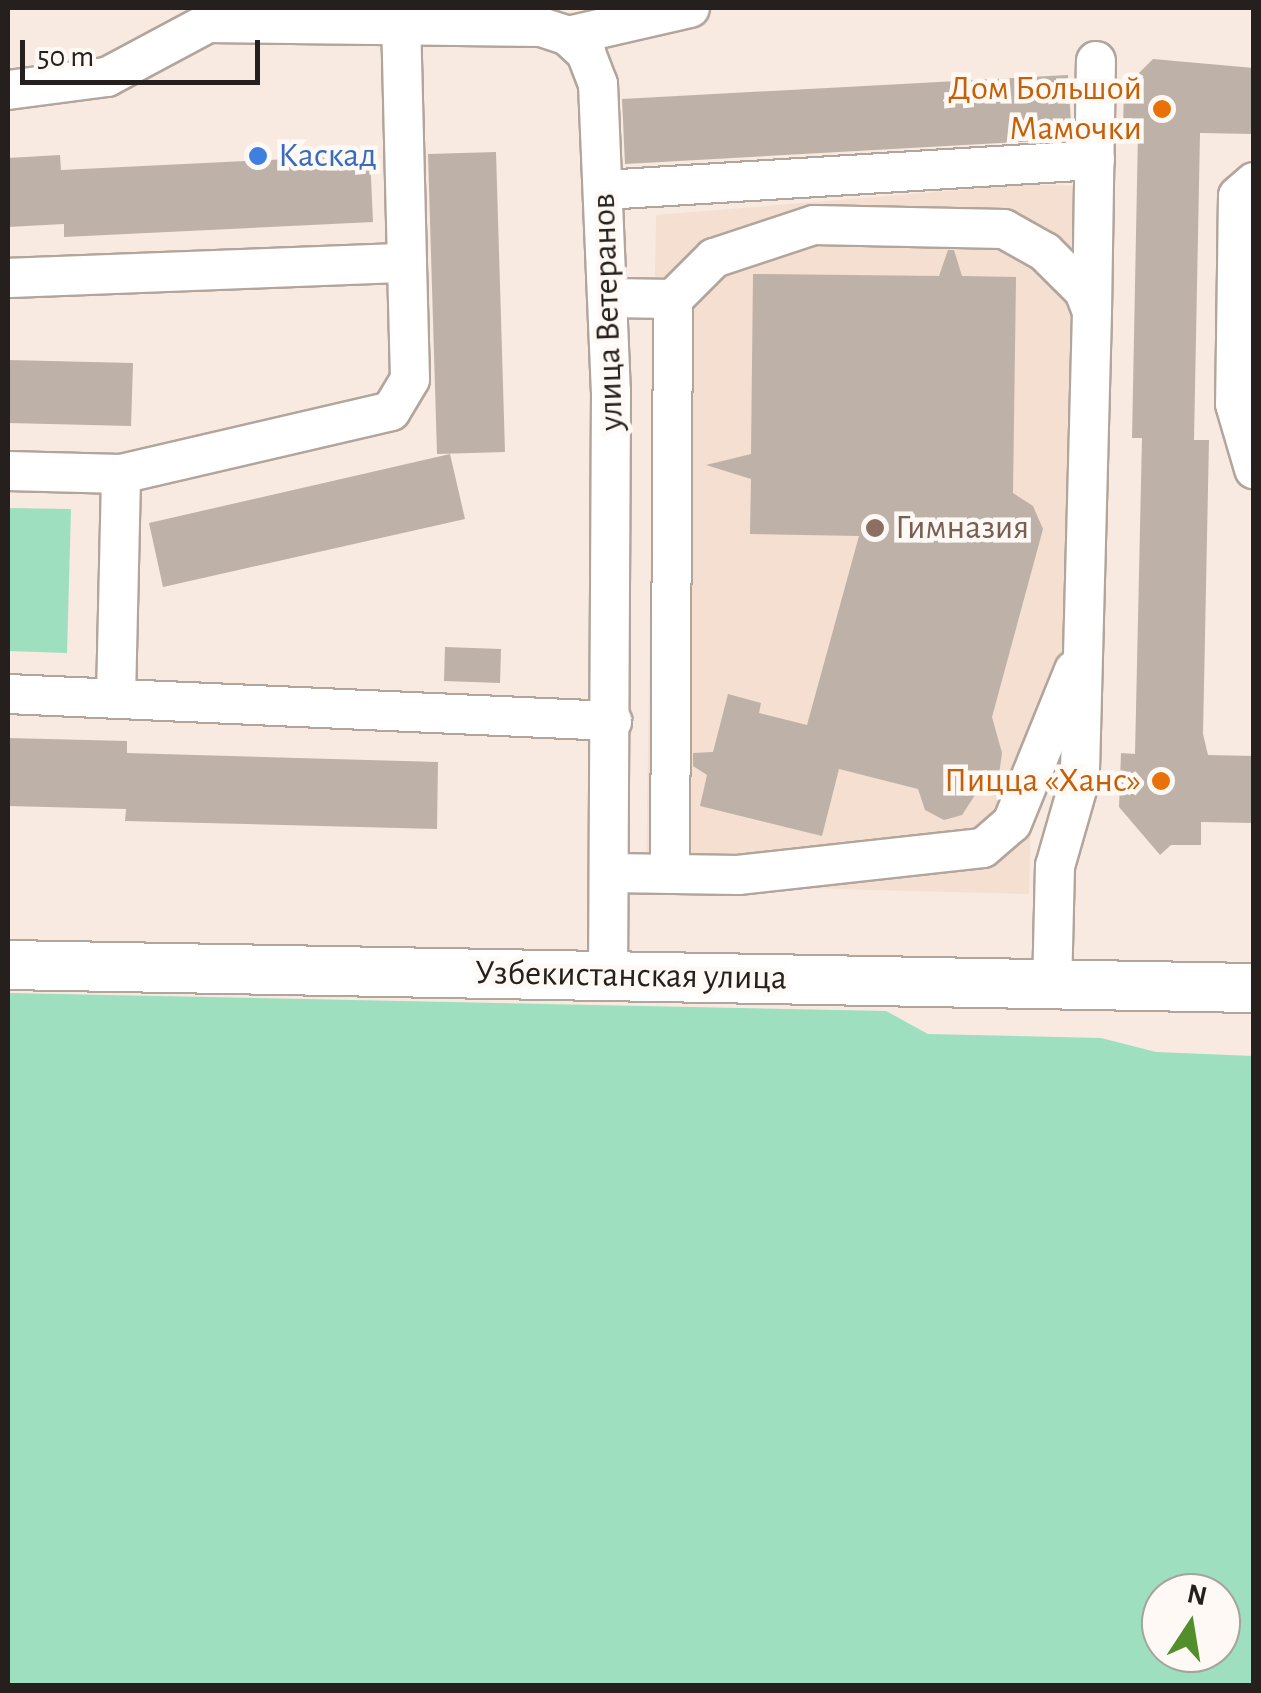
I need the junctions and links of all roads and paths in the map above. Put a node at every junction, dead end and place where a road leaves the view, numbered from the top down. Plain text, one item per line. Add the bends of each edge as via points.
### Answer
1 (690, 8) edge
2 (208, 15) edge
3 (402, 24) junction
4 (568, 36) junction
5 (1096, 61) dead end
6 (8, 90) edge
7 (1096, 160) junction
8 (1254, 182) edge
9 (604, 190) junction
10 (407, 263) junction
11 (8, 278) edge
12 (609, 298) junction
13 (674, 299) junction
14 (1092, 312) junction
15 (1254, 469) edge
16 (8, 471) edge
17 (122, 474) junction
18 (1084, 644) junction
19 (8, 694) edge
20 (116, 698) junction
21 (612, 720) junction
22 (610, 873) junction
23 (670, 874) junction
24 (8, 965) edge
25 (608, 976) junction
26 (1052, 985) junction
27 (1254, 988) edge

1 - 4 street
2 - 3 street
2 - 6 street via 106,77
3 - 4 street via 542,28
3 - 10 street
4 - 9 street, улица Ветеранов via 598,84
5 - 7 street
7 - 9 street
7 - 14 street
8 - 15 street via 1238,196 1235,404
9 - 12 street, улица Ветеранов
10 - 11 street
10 - 17 street via 410,380 391,411
12 - 13 street
12 - 21 street, улица Ветеранов
13 - 14 street via 714,258 792,227 979,225 1045,252 1084,290
13 - 23 street
14 - 18 street
16 - 17 street
17 - 20 street
18 - 23 street via 1000,839 821,870
18 - 26 street via 1080,780 1055,866
19 - 20 street
20 - 21 street
21 - 22 street, улица Ветеранов
22 - 23 street
22 - 25 street, улица Ветеранов
24 - 25 main road, Узбекистанская улица
25 - 26 main road, Узбекистанская улица
26 - 27 main road, Узбекистанская улица

